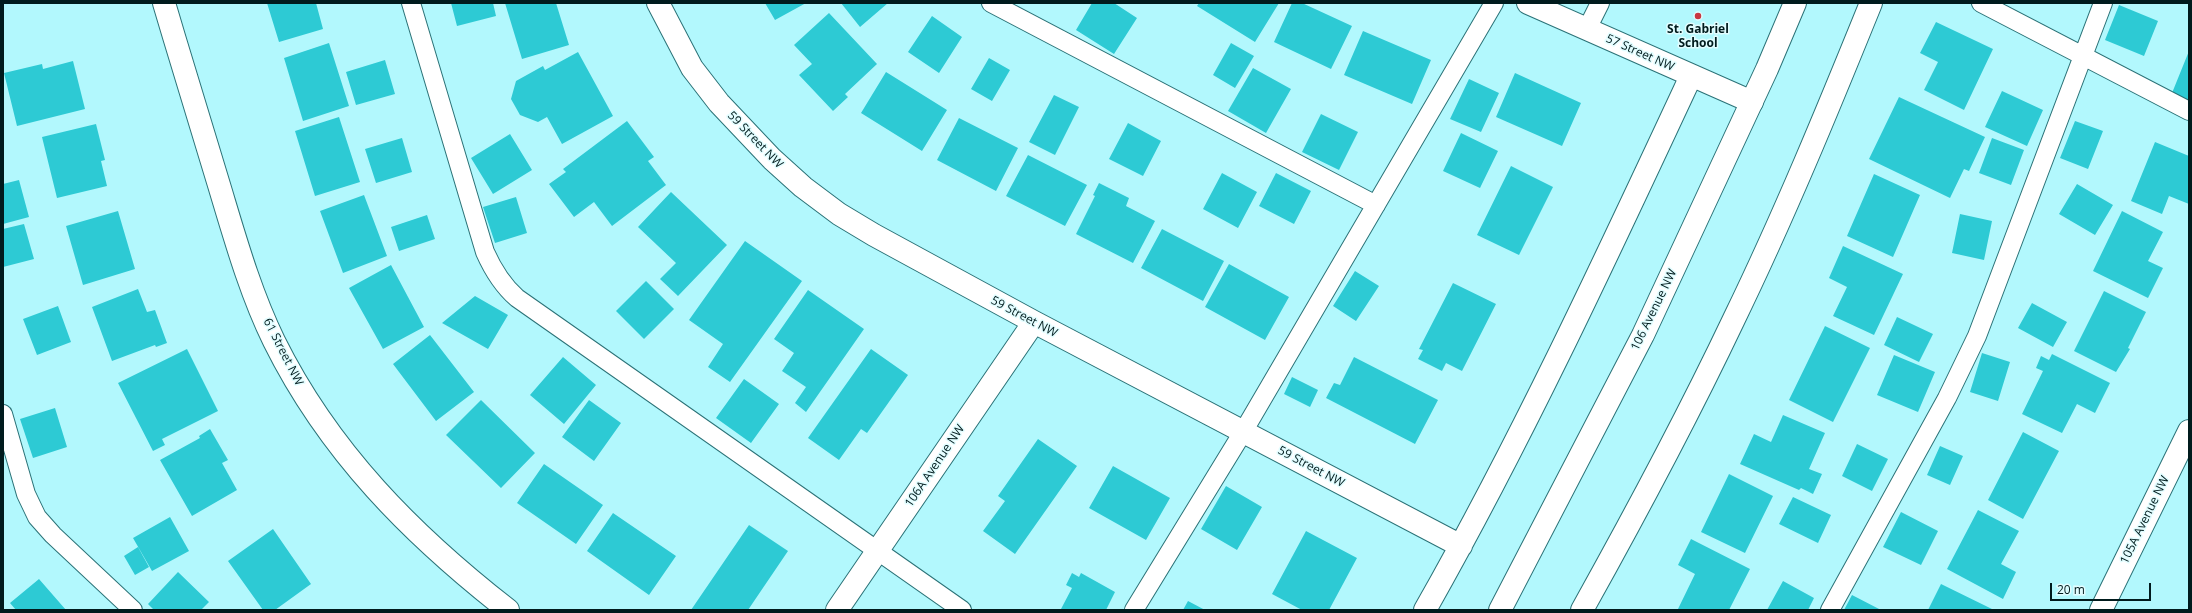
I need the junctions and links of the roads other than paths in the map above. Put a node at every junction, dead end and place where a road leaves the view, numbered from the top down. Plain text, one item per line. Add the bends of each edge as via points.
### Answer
1 (164, 3) edge
2 (411, 3) edge
3 (658, 3) edge
4 (991, 3) edge
5 (1494, 3) edge
6 (1528, 3) edge
7 (1600, 3) edge
8 (1795, 3) edge
9 (1871, 3) edge
10 (1981, 3) edge
11 (2103, 3) edge
12 (1587, 29) junction
13 (2083, 56) junction
14 (1691, 76) junction
15 (1752, 102) junction
16 (2189, 111) edge
17 (1376, 205) junction
18 (1034, 322) junction
19 (3, 414) edge
20 (2189, 431) edge
21 (1242, 432) junction
22 (1461, 546) junction
23 (877, 551) junction
24 (134, 610) edge
25 (508, 610) edge
26 (837, 610) edge
27 (962, 610) edge
28 (1134, 610) edge
29 (1425, 610) edge
30 (1500, 610) edge
31 (1582, 610) edge
32 (1830, 610) edge
33 (2101, 610) edge

1 - 25 street, 61 Street NW via 230,221 274,341 309,402 350,462 399,515 458,571
2 - 23 lane via 485,252 504,287 523,303
3 - 18 street, 59 Street NW via 692,68 752,139 803,187 839,214 874,235
4 - 17 lane
5 - 17 lane
6 - 12 street, 57 Street NW
7 - 12 lane
8 - 15 street, 106 Avenue NW
9 - 31 street via 1828,108 1734,319
10 - 13 lane
11 - 13 lane
12 - 14 street, 57 Street NW
13 - 16 lane
13 - 32 lane via 1977,336 1947,398
14 - 15 street, 57 Street NW
14 - 22 street via 1591,290
15 - 30 street, 106 Avenue NW via 1643,335
17 - 21 lane
18 - 21 street, 59 Street NW
18 - 23 street, 106A Avenue NW
19 - 24 lane via 26,494 37,517
20 - 33 street, 105A Avenue NW
21 - 22 street, 59 Street NW
21 - 28 lane
22 - 29 street
23 - 26 street, 106A Avenue NW
23 - 27 lane

